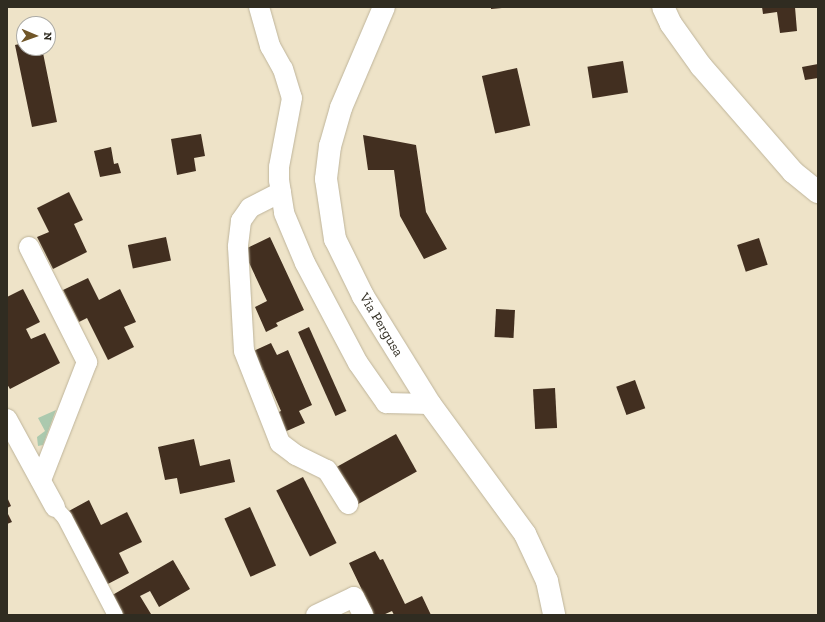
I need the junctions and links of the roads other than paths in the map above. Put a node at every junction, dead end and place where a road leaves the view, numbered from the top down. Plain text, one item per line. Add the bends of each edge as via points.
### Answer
1 (259, 7) edge
2 (384, 7) edge
3 (663, 7) edge
4 (281, 192) junction
5 (818, 192) edge
6 (29, 247) dead end
7 (430, 404) junction
8 (10, 429) edge
9 (41, 480) junction
10 (348, 504) dead end
11 (55, 507) joint
12 (115, 615) edge
13 (316, 615) edge
14 (363, 615) edge
15 (554, 615) edge

1 - 4 street via 270,46 283,69 292,98 279,167
2 - 7 main road, Via Pergusa via 341,108 330,146 327,192 335,239 351,272
3 - 5 main road via 671,24 702,66 793,172
4 - 7 street via 284,213 305,263 358,364 386,402
4 - 10 street via 250,208 241,221 238,247 244,351 280,443 296,455 327,470
6 - 9 street via 87,362
7 - 15 main road, Via Pergusa via 525,534 547,581
8 - 9 street
9 - 11 street
11 - 12 street via 64,517
13 - 14 street via 354,597

